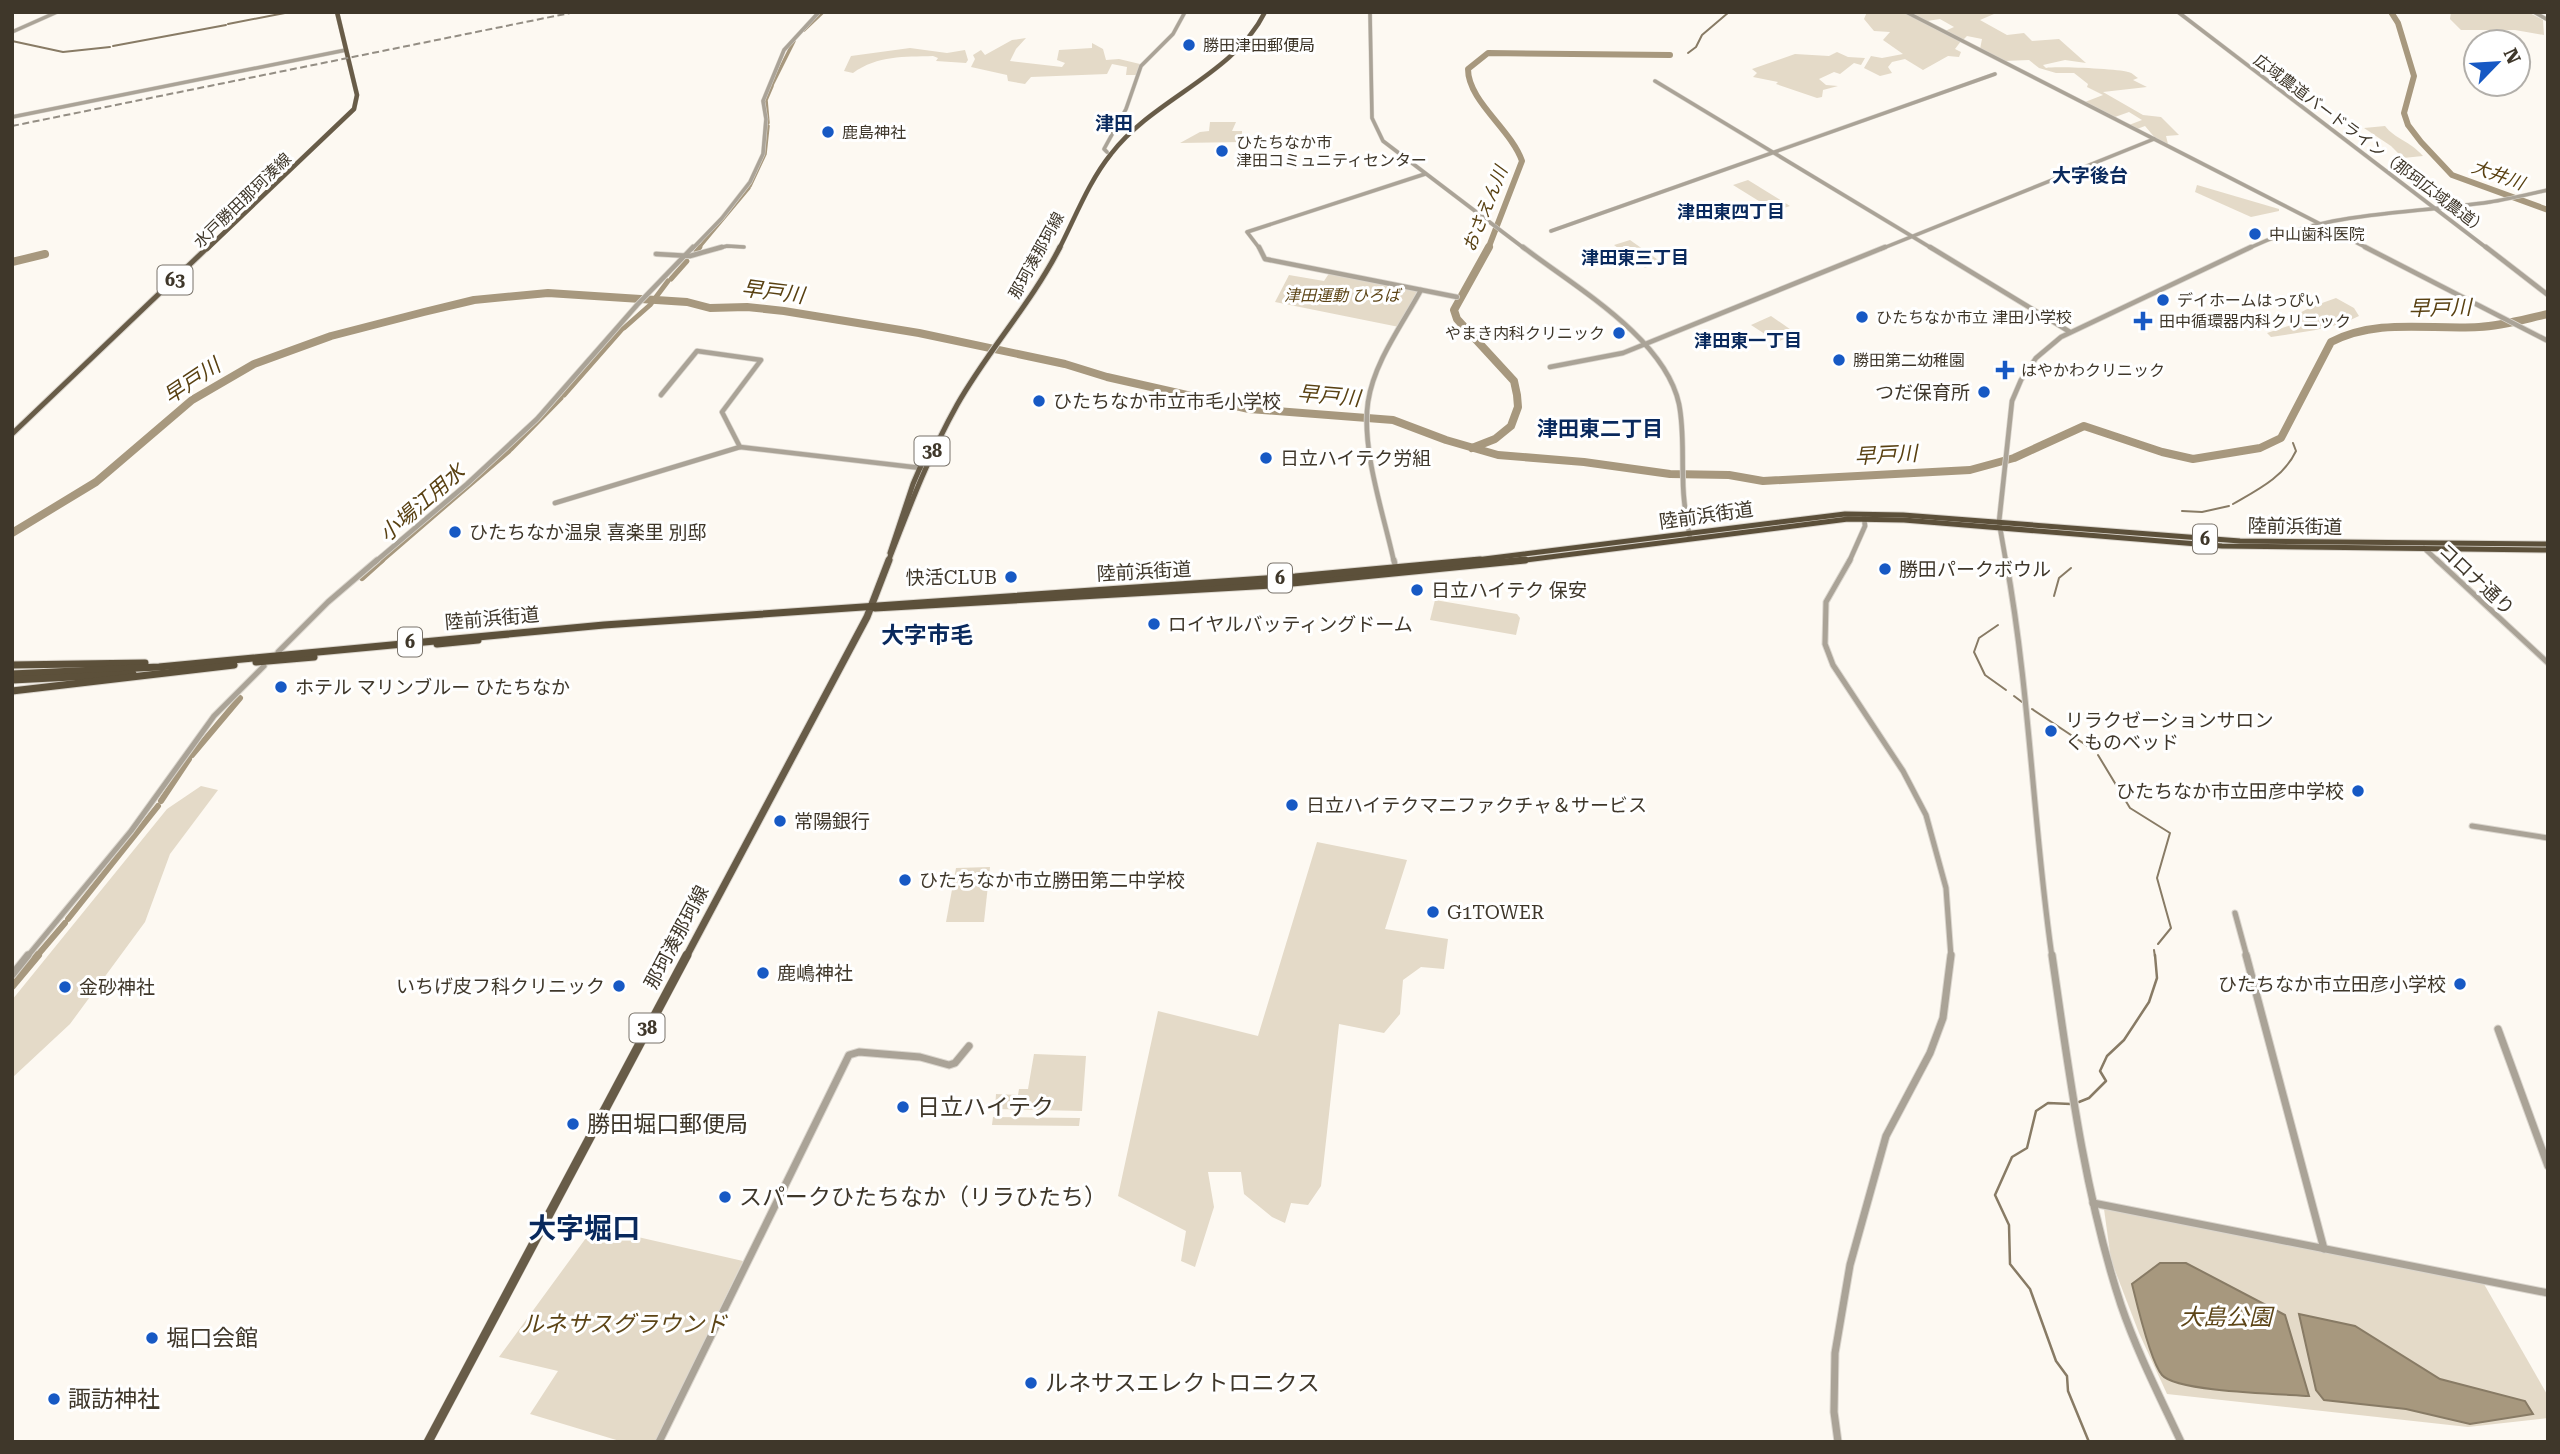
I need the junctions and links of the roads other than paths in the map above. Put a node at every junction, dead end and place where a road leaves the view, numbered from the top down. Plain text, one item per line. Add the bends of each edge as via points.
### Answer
1 (57, 12) edge
2 (337, 12) edge
3 (819, 12) edge
4 (1185, 12) edge
5 (1263, 12) edge
6 (1370, 12) edge
7 (1906, 12) edge
8 (2178, 12) edge
9 (2536, 12) edge
10 (2548, 19) edge
11 (12, 32) edge
12 (346, 50) junction
13 (1996, 74) dead end
14 (1655, 82) dead end
15 (12, 117) edge
16 (2154, 139) junction
17 (1107, 152) junction
18 (1773, 153) junction
19 (1425, 174) junction
20 (2548, 190) edge
21 (2522, 196) joint
22 (2434, 208) junction
23 (2319, 222) junction
24 (1551, 231) dead end
25 (1912, 237) junction
26 (744, 247) dead end
27 (656, 254) dead end
28 (684, 256) junction
29 (1421, 290) junction
30 (2548, 295) edge
31 (1457, 297) dead end
32 (2070, 332) junction
33 (2548, 341) edge
34 (1647, 344) junction
35 (995, 346) junction
36 (1550, 367) dead end
37 (661, 395) dead end
38 (12, 435) edge
39 (740, 447) junction
40 (2005, 452) joint
41 (922, 468) junction
42 (555, 503) dead end
43 (1864, 516) junction
44 (1999, 525) junction
45 (1689, 536) junction
46 (2422, 546) junction
47 (2548, 547) edge
48 (1397, 571) junction
49 (871, 608) junction
50 (608, 626) junction
51 (278, 652) dead end
52 (212, 662) junction
53 (2548, 663) edge
54 (12, 665) edge
55 (220, 666) junction
56 (264, 666) dead end
57 (12, 674) edge
58 (12, 680) edge
59 (12, 691) edge
60 (2472, 826) dead end
61 (2548, 838) edge
62 (2235, 913) dead end
63 (12, 975) edge
64 (2498, 1029) dead end
65 (969, 1046) dead end
66 (2548, 1166) edge
67 (2092, 1203) junction
68 (2324, 1249) junction
69 (2548, 1293) edge
70 (428, 1442) edge
71 (659, 1442) edge
72 (1838, 1442) edge
73 (2180, 1442) edge

1 - 11 street
2 - 12 main road, 水戸勝田那珂湊線 / 63
3 - 28 street via 789,42 764,98 764,147 755,173 722,218
4 - 17 street via 1173,34 1140,66 1126,109 1104,149
5 - 17 main road, 那珂湊那珂線 / 38 via 1234,51 1134,126
5 - 35 main road, 那珂湊那珂線 / 38 via 1255,32 1240,49 1143,122 1111,153 1044,279
6 - 19 street via 1374,126 1383,141
7 - 16 street
8 - 22 street, 広域農道バードライン（那珂広域農道）
9 - 10 street
12 - 15 street
12 - 38 main road, 水戸勝田那珂湊線 / 63 via 357,98 348,115
13 - 18 street
14 - 18 street
16 - 23 street
16 - 25 street
17 - 35 main road, 那珂湊那珂線 / 38 via 1039,280
18 - 24 street
18 - 25 street
19 - 29 street via 1247,232 1265,259
19 - 34 street
20 - 21 street
21 - 22 street
22 - 23 street
22 - 30 street, 広域農道バードライン（那珂広域農道）
23 - 32 street via 2283,233
23 - 33 street
25 - 32 street
25 - 34 street
26 - 28 street via 727,246
27 - 28 street
28 - 51 street via 529,426
29 - 31 street
29 - 48 street via 1377,376 1367,410
32 - 40 street via 2044,350 2021,380 2010,408
34 - 36 street via 1596,360
34 - 45 street via 1667,369 1677,392
35 - 41 main road, 那珂湊那珂線 / 38
37 - 39 street via 697,351 761,360 722,412
39 - 41 street
39 - 42 street
40 - 44 street
41 - 49 main road, 那珂湊那珂線 / 38
43 - 44 highway, 陸前浜街道 / 6
43 - 45 highway, 陸前浜街道 / 6
43 - 72 street via 1847,568 1828,595 1825,644 1833,665 1913,790 1931,829 1949,913 1950,967 1942,1023 1889,1127 1851,1256 1835,1349
44 - 46 highway, 陸前浜街道 / 6 via 2222,546
44 - 67 street via 2021,636 2043,894
45 - 48 highway, 陸前浜街道 / 6 via 1487,566
46 - 47 highway, 陸前浜街道 / 6
46 - 53 street, コロナ通り
48 - 49 highway, 陸前浜街道 / 6 via 1133,594
49 - 50 highway, 陸前浜街道 / 6
49 - 70 main road, 那珂湊那珂線 / 38
50 - 52 highway, 陸前浜街道 / 6
50 - 55 highway, 陸前浜街道 / 6
52 - 54 highway
52 - 57 highway, 6
55 - 58 highway, 6
55 - 59 highway
56 - 63 street via 215,715 131,831
60 - 61 street
62 - 68 street
64 - 66 street
65 - 71 street via 950,1065 920,1057 849,1055
67 - 68 street
67 - 73 street via 2135,1342
68 - 69 street

